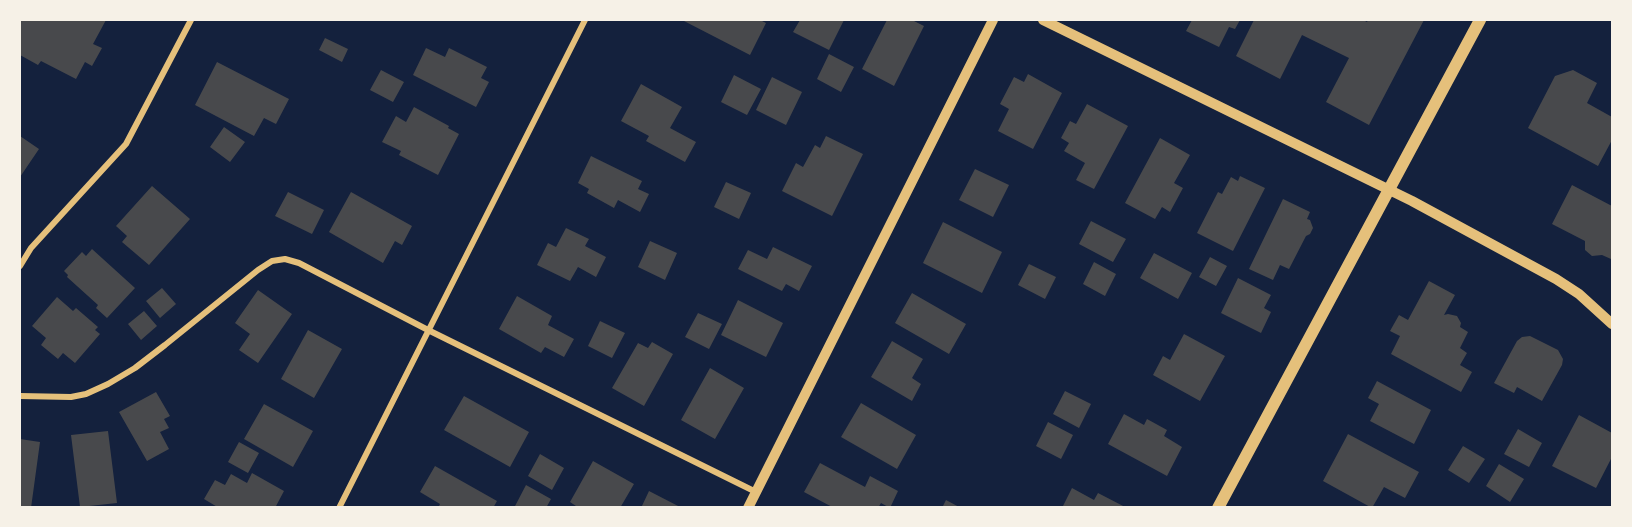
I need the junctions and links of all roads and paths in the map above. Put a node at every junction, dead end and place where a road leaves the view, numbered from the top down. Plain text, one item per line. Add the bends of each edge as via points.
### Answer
1 (191, 20) edge
2 (585, 20) edge
3 (993, 20) edge
4 (1043, 20) edge
5 (1480, 20) edge
6 (1389, 190) junction
7 (20, 266) edge
8 (1612, 324) edge
9 (428, 330) junction
10 (20, 396) edge
11 (756, 492) junction
12 (339, 507) edge
13 (748, 507) edge
14 (1218, 507) edge

1 - 7 street via 126,144 31,248
2 - 9 street
3 - 11 street
4 - 6 street
5 - 6 main road
6 - 8 street via 1556,279
6 - 14 main road
9 - 10 street via 299,263 272,261 115,381 71,397
9 - 11 street
9 - 12 street
11 - 13 street

